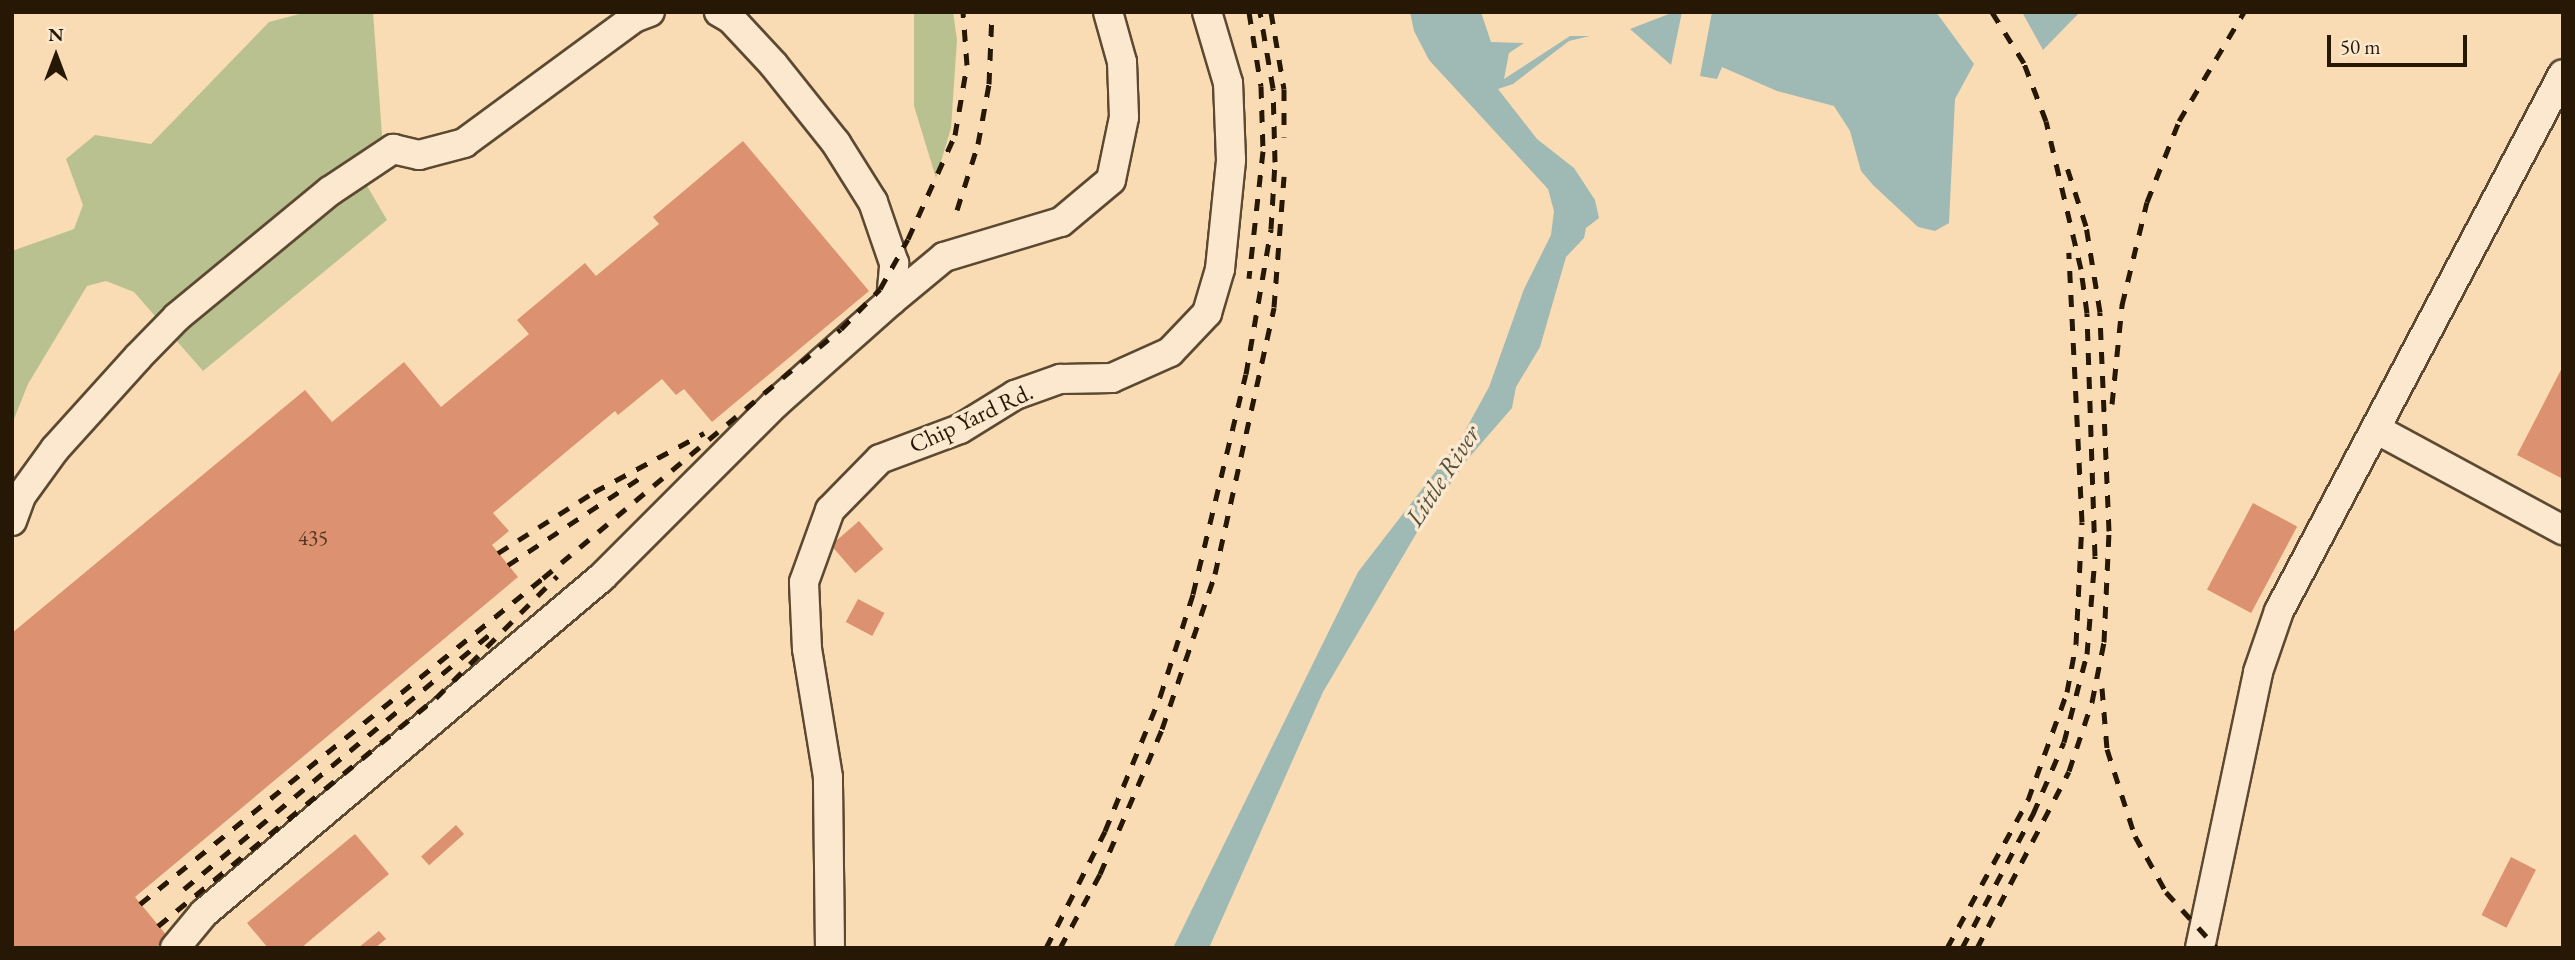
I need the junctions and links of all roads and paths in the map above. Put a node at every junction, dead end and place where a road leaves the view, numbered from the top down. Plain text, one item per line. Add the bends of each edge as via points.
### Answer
1 (650, 12) edge
2 (719, 12) edge
3 (1108, 12) edge
4 (1207, 12) edge
5 (2563, 74) edge
6 (891, 301) junction
7 (2376, 429) junction
8 (12, 521) edge
9 (2563, 530) edge
10 (175, 948) edge
11 (830, 948) edge
12 (2200, 948) edge

1 - 8 lane via 634,18 464,143 419,155 393,149 330,191 177,317 138,357 55,449 21,496
2 - 6 lane via 773,64 836,143 873,202 894,263
3 - 6 lane via 1122,62 1124,117 1111,180 1061,222 944,257
4 - 11 lane, Chip Yard Rd. via 1228,83 1231,160 1220,269 1207,313 1170,352 1112,378 1060,379 1026,391 960,429 880,459 830,510 804,582 807,649 828,777
5 - 7 lane
6 - 10 lane via 775,404 602,578 204,913
7 - 9 lane
7 - 12 lane via 2279,611 2262,654

